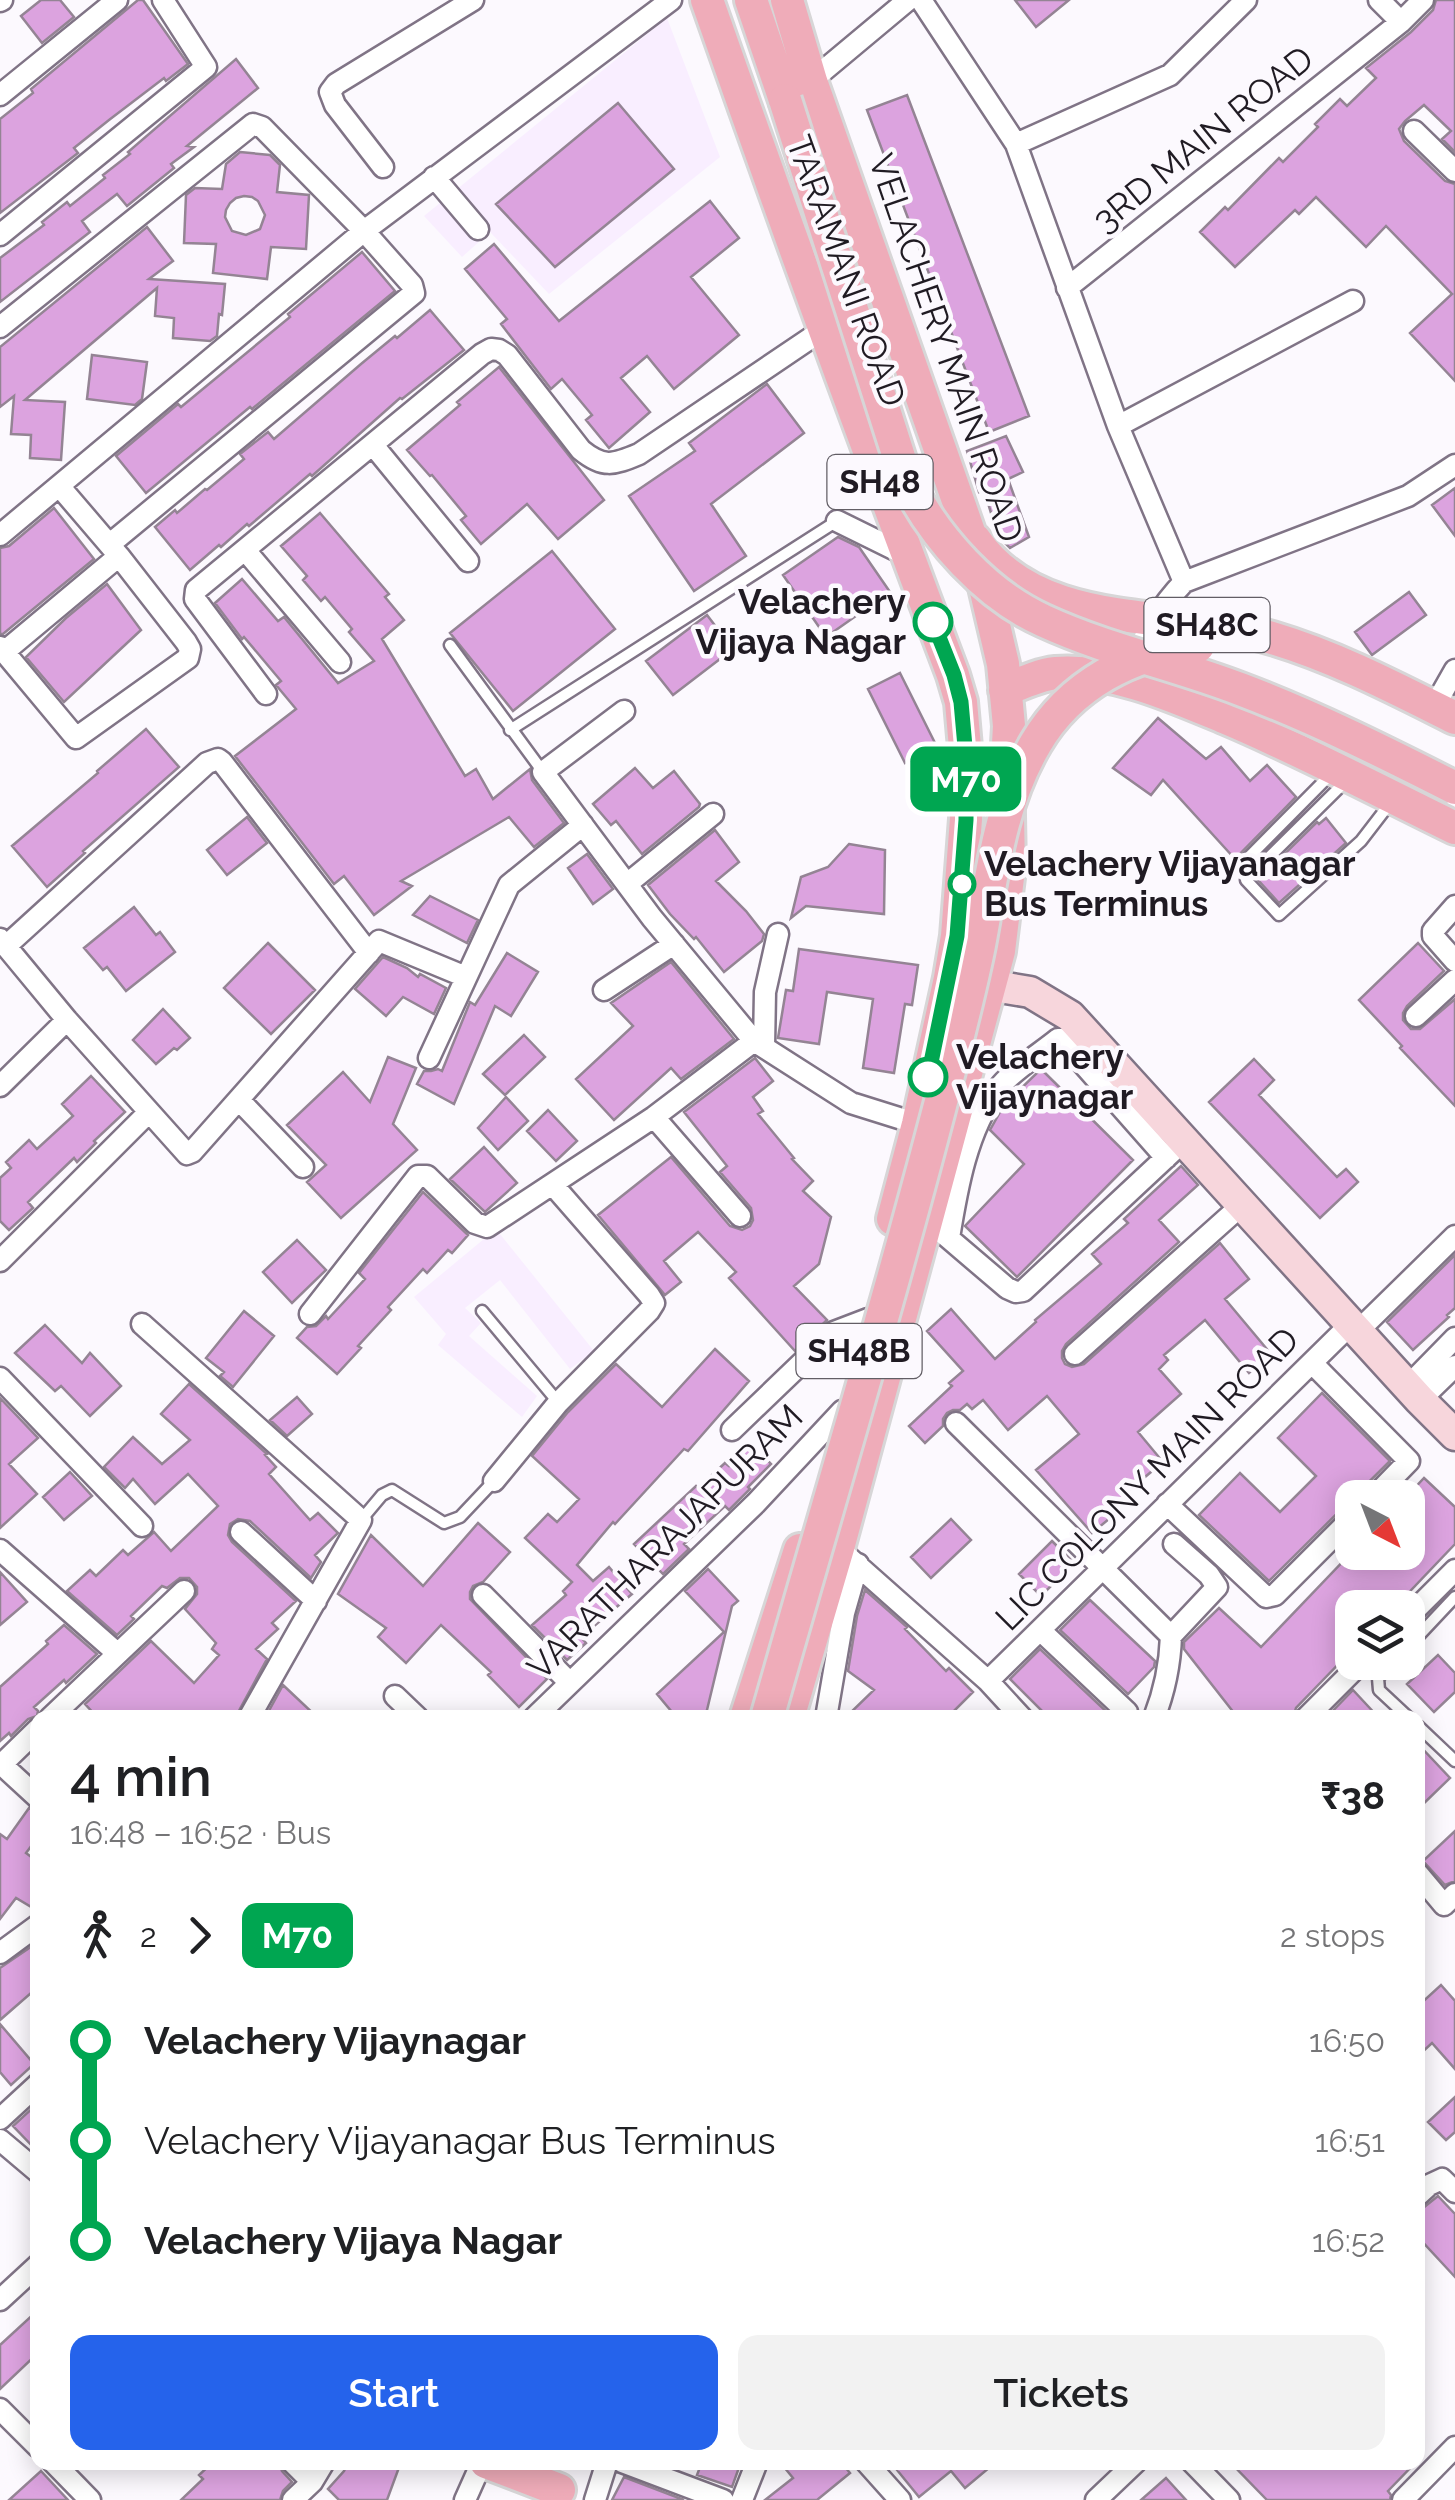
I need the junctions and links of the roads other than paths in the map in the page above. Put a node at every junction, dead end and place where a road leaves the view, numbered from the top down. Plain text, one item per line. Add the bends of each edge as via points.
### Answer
1 (117, 0) edge
2 (164, 0) edge
3 (472, 0) edge
4 (671, 0) edge
5 (708, 0) edge
6 (751, 0) edge
7 (787, 0) edge
8 (908, 0) edge
9 (921, 0) edge
10 (1246, 0) edge
11 (1379, 0) edge
12 (1424, 0) edge
13 (1400, 22) junction
14 (812, 81) junction
15 (0, 95) edge
16 (1414, 131) dead end
17 (1016, 144) junction
18 (384, 167) dead end
19 (1455, 171) edge
20 (434, 177) junction
21 (478, 229) dead end
22 (364, 231) junction
23 (0, 235) edge
24 (1068, 288) junction
25 (1353, 301) dead end
26 (0, 328) edge
27 (824, 329) junction
28 (921, 390) junction
29 (857, 420) junction
30 (1118, 426) junction
31 (372, 444) junction
32 (1455, 465) edge
33 (60, 486) junction
34 (837, 521) joint
35 (969, 532) junction
36 (0, 535) edge
37 (115, 550) junction
38 (245, 550) junction
39 (908, 556) junction
40 (468, 561) dead end
41 (1184, 582) junction
42 (1155, 620) junction
43 (450, 645) dead end
44 (2, 649) edge
45 (340, 662) dead end
46 (1455, 670) edge
47 (1128, 682) junction
48 (1005, 690) junction
49 (266, 694) dead end
50 (624, 711) dead end
51 (1444, 713) edge
52 (510, 730) junction
53 (1455, 741) edge
54 (542, 772) junction
55 (1343, 773) junction
56 (1455, 788) edge
57 (1393, 798) junction
58 (713, 814) dead end
59 (583, 825) junction
60 (1455, 828) edge
61 (1242, 865) dead end
62 (627, 884) junction
63 (1455, 906) edge
64 (778, 934) dead end
65 (3, 942) edge
66 (674, 944) junction
67 (369, 953) junction
68 (1455, 961) edge
69 (466, 977) junction
70 (950, 978) junction
71 (1455, 980) edge
72 (990, 986) junction
73 (604, 990) dead end
74 (1416, 1016) dead end
75 (67, 1020) junction
76 (759, 1044) junction
77 (430, 1058) dead end
78 (0, 1086) edge
79 (240, 1100) junction
80 (149, 1112) junction
81 (654, 1117) junction
82 (918, 1124) junction
83 (1174, 1150) junction
84 (303, 1166) dead end
85 (553, 1185) junction
86 (1242, 1204) junction
87 (740, 1216) dead end
88 (937, 1229) junction
89 (1455, 1236) edge
90 (0, 1261) edge
91 (482, 1312) dead end
92 (310, 1314) dead end
93 (868, 1319) junction
94 (142, 1324) dead end
95 (1355, 1327) junction
96 (1455, 1338) edge
97 (1075, 1354) dead end
98 (1312, 1363) junction
99 (1453, 1371) edge
100 (0, 1378) edge
101 (1414, 1393) junction
102 (558, 1402) junction
103 (842, 1411) junction
104 (956, 1423) dead end
105 (732, 1430) dead end
106 (1455, 1434) edge
107 (1391, 1480) edge
108 (494, 1481) joint
109 (1166, 1504) junction
110 (362, 1520) junction
111 (142, 1526) dead end
112 (241, 1532) dead end
113 (1335, 1535) edge
114 (1174, 1544) dead end
115 (0, 1550) edge
116 (848, 1556) junction
117 (1102, 1566) junction
118 (1455, 1570) edge
119 (184, 1590) dead end
120 (483, 1595) dead end
121 (1455, 1597) edge
122 (1425, 1600) edge
123 (316, 1601) junction
124 (1425, 1629) edge
125 (1040, 1630) junction
126 (1171, 1636) junction
127 (116, 1653) junction
128 (1344, 1680) edge
129 (1378, 1680) edge
130 (988, 1681) junction
131 (570, 1683) junction
132 (396, 1696) dead end
133 (791, 1706) edge
134 (58, 1710) edge
135 (254, 1710) edge
136 (410, 1710) edge
137 (542, 1710) edge
138 (749, 1710) edge
139 (769, 1710) edge
140 (825, 1710) edge
141 (1015, 1710) edge
142 (1125, 1710) edge
143 (1157, 1710) edge
144 (1314, 1710) edge
145 (1400, 1710) edge
146 (1425, 1732) edge
147 (30, 1737) edge
148 (1455, 1760) edge
149 (1, 1763) edge
150 (30, 1790) edge
151 (1425, 1883) edge
152 (1455, 1894) edge
153 (30, 1931) edge
154 (0, 1954) edge
155 (30, 2091) edge
156 (0, 2118) edge
157 (0, 2140) edge
158 (30, 2165) edge
159 (1451, 2179) edge
160 (1425, 2189) edge
161 (30, 2272) edge
162 (0, 2300) edge
163 (0, 2409) edge
164 (30, 2439) edge
165 (1455, 2446) edge
166 (61, 2470) edge
167 (300, 2470) edge
168 (319, 2470) edge
169 (480, 2470) edge
170 (604, 2470) edge
171 (643, 2470) edge
172 (754, 2470) edge
173 (873, 2470) edge
174 (1128, 2470) edge
175 (1200, 2470) edge
176 (523, 2480) edge
177 (312, 2482) junction
178 (561, 2484) edge
179 (90, 2500) edge
180 (293, 2500) edge
181 (465, 2500) edge
182 (595, 2500) edge
183 (723, 2500) edge
184 (742, 2500) edge
185 (900, 2500) edge
186 (1096, 2500) edge
187 (1229, 2500) edge
188 (1403, 2500) edge

1 - 15 street
2 - 23 street via 206,67
3 - 18 street via 330,92
4 - 20 street
5 - 27 main road, TARAMANI ROAD / SH48
6 - 56 main road, bridge via 899,461 940,535 990,586 1042,620 1279,704
7 - 14 main road, VELACHERY MAIN ROAD / SH48
8 - 14 street
9 - 17 street
10 - 17 street via 1170,75
11 - 13 street
12 - 13 street, 3RD MAIN ROAD
13 - 24 street, 3RD MAIN ROAD
14 - 28 main road, VELACHERY MAIN ROAD / SH48
16 - 19 street
17 - 24 street
20 - 21 street
20 - 22 street
22 - 26 street via 253,124
22 - 33 street
22 - 37 street via 414,293
24 - 30 street
25 - 30 street
27 - 29 main road, TARAMANI ROAD / SH48
27 - 31 street via 621,462 604,464 581,450 506,355 491,348
28 - 29 main road
28 - 35 main road, VELACHERY MAIN ROAD / SH48
29 - 39 main road, TARAMANI ROAD / SH48
30 - 41 street
31 - 38 street
31 - 40 street
32 - 41 street via 1408,496
33 - 36 street
33 - 37 street
34 - 39 street
34 - 52 lane
35 - 42 main road, SH48C via 995,566 1041,593
35 - 48 main road, VELACHERY MAIN ROAD / SH48
37 - 44 street
37 - 44 street via 186,642 188,658 76,738
38 - 45 street
38 - 49 street via 194,594
39 - 70 main road, TARAMANI ROAD / SH48 via 964,719 965,834
41 - 42 street
42 - 47 street
42 - 51 main road, SH48C via 1277,639
43 - 52 lane
46 - 51 street
47 - 48 main road via 1050,674
47 - 55 main road via 1288,744
48 - 72 main road, VELACHERY MAIN ROAD / SH48 via 1008,896
50 - 54 street
52 - 54 lane
53 - 139 main road, bridge via 1292,663 1217,645 1173,648 1110,672 1070,700 1038,740 1005,815 950,1066
54 - 59 street
55 - 57 main road
55 - 57 lane via 1246,880 1279,915 1361,841
55 - 61 lane
57 - 60 main road
58 - 62 street
59 - 62 street
59 - 69 street via 509,885
62 - 66 street
63 - 68 street via 1433,931
64 - 76 street
65 - 67 street via 218,760
65 - 75 street
66 - 73 street
66 - 76 street
67 - 69 street via 379,942
67 - 79 street
69 - 77 street
70 - 72 main road
70 - 82 main road, SH48B
71 - 74 street
72 - 83 main road via 1030,992 1070,1016
72 - 88 main road, SH48B
75 - 78 street
75 - 80 street
76 - 81 street
76 - 82 street via 851,1103
79 - 80 street via 188,1154
79 - 84 street
80 - 90 street
81 - 85 street
81 - 87 street
82 - 93 main road, SH48B
83 - 86 main road
83 - 88 street via 1024,1291 1008,1288
83 - 88 street via 1058,1039 999,1087
85 - 92 street via 482,1227 418,1176
85 - 102 street via 654,1303
86 - 95 main road
86 - 97 street
88 - 116 main road, SH48B
89 - 95 street, LIC COLONY MAIN ROAD
91 - 102 lane
93 - 103 main road, SH48B
93 - 105 street via 834,1332
94 - 110 street
95 - 98 street, LIC COLONY MAIN ROAD
95 - 101 main road
96 - 101 street
98 - 107 street via 1409,1461
98 - 109 street, LIC COLONY MAIN ROAD
99 - 101 street
100 - 111 street
101 - 106 main road
102 - 108 street
103 - 131 street, VARATHARAJAPURAM
103 - 138 main road, SH48B
104 - 117 street
108 - 110 lane via 460,1518 444,1523 392,1490
109 - 113 street via 1266,1597
109 - 117 street, LIC COLONY MAIN ROAD
110 - 123 street
112 - 123 street
114 - 126 street via 1217,1587
115 - 127 street
116 - 130 street
116 - 133 main road, SH48B
116 - 140 street
117 - 125 street, LIC COLONY MAIN ROAD
117 - 126 street
118 - 122 street
119 - 127 street
120 - 131 street
121 - 124 lane
123 - 135 street
125 - 130 street, LIC COLONY MAIN ROAD
125 - 142 street
126 - 143 street
127 - 134 street
128 - 144 street
129 - 145 lane via 1379,1690
130 - 141 street
131 - 137 street, VARATHARAJAPURAM
132 - 136 street
146 - 148 lane
147 - 149 street
149 - 150 street
151 - 152 street via 1444,1906
153 - 154 street
155 - 156 street
157 - 158 street
159 - 160 street
161 - 162 street
163 - 164 street
165 - 188 street
166 - 179 street
167 - 177 street
168 - 177 street
169 - 181 street
170 - 182 street
171 - 183 street
172 - 184 street
173 - 185 street
174 - 186 street
175 - 187 street
176 - 178 main road
177 - 180 street

